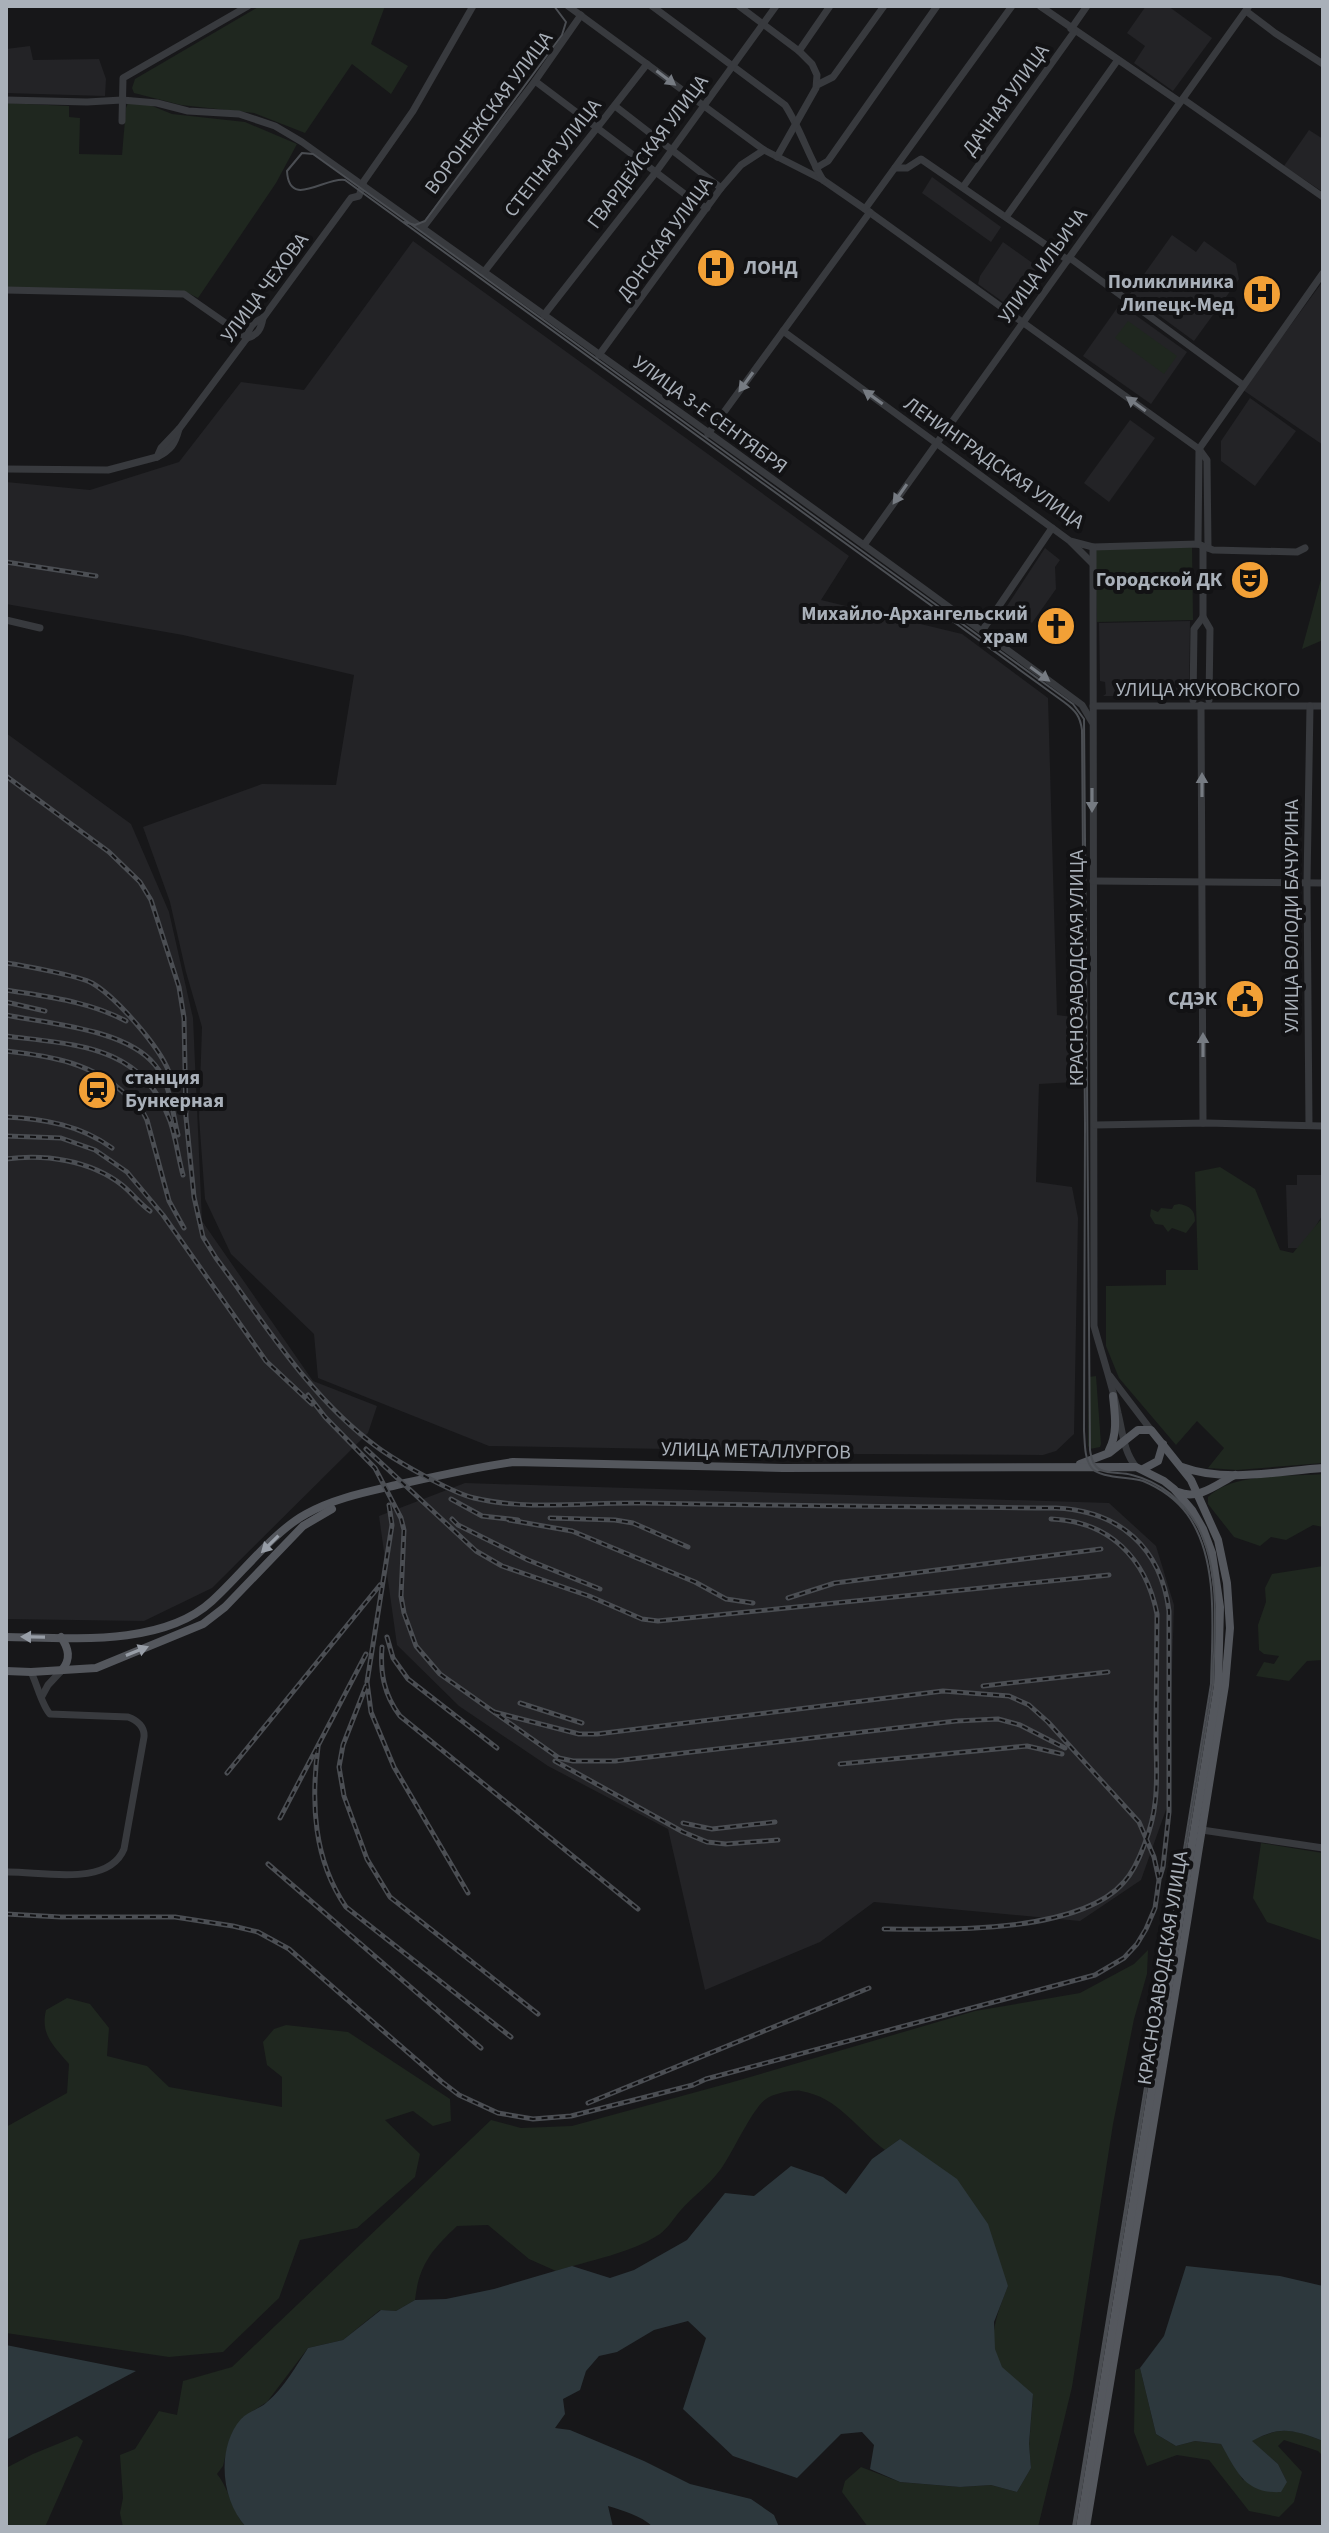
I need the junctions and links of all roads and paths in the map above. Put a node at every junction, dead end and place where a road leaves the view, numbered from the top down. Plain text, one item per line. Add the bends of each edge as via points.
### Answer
1 (248, 6) edge
2 (473, 6) edge
3 (652, 6) edge
4 (739, 6) edge
5 (776, 6) edge
6 (830, 6) edge
7 (884, 6) edge
8 (937, 6) edge
9 (1012, 6) edge
10 (1040, 6) edge
11 (1087, 6) edge
12 (571, 7) edge
13 (1247, 8) edge
14 (581, 15) junction
15 (764, 24) junction
16 (1072, 31) junction
17 (799, 51) junction
18 (1117, 61) junction
19 (647, 64) junction
20 (1323, 64) edge
21 (733, 65) junction
22 (535, 81) junction
23 (817, 85) junction
24 (6, 100) edge
25 (122, 100) junction
26 (1182, 101) junction
27 (615, 106) junction
28 (703, 106) junction
29 (122, 121) dead end
30 (796, 122) junction
31 (597, 130) junction
32 (672, 150) junction
33 (764, 150) junction
34 (777, 157) junction
35 (816, 168) junction
36 (895, 168) junction
37 (656, 172) junction
38 (823, 180) junction
39 (362, 187) junction
40 (963, 187) junction
41 (721, 188) junction
42 (1323, 197) edge
43 (707, 208) junction
44 (867, 210) junction
45 (1006, 217) junction
46 (422, 229) junction
47 (1069, 259) junction
48 (484, 272) junction
49 (1323, 273) edge
50 (6, 290) edge
51 (544, 315) junction
52 (1022, 323) junction
53 (783, 331) junction
54 (247, 338) junction
55 (599, 355) junction
56 (1243, 385) junction
57 (708, 434) junction
58 (936, 443) junction
59 (1199, 449) junction
60 (6, 469) edge
61 (1203, 476) junction
62 (1198, 519) junction
63 (1209, 519) junction
64 (1052, 528) junction
65 (1070, 541) junction
66 (864, 545) junction
67 (1203, 546) junction
68 (1093, 547) junction
69 (1305, 548) dead end
70 (1092, 563) junction
71 (1203, 617) junction
72 (6, 620) edge
73 (40, 628) dead end
74 (982, 631) junction
75 (1093, 696) junction
76 (1193, 700) dead end
77 (1205, 703) junction
78 (1082, 705) junction
79 (1093, 706) junction
80 (1310, 706) junction
81 (1323, 706) edge
82 (1092, 722) junction
83 (1093, 881) junction
84 (1202, 883) junction
85 (1307, 883) junction
86 (1323, 883) edge
87 (1203, 1123) junction
88 (1095, 1125) junction
89 (1309, 1125) junction
90 (1323, 1126) edge
91 (1106, 1371) junction
92 (1113, 1396) junction
93 (1151, 1430) junction
94 (1123, 1442) junction
95 (1163, 1444) junction
96 (1104, 1455) junction
97 (1182, 1467) junction
98 (1140, 1468) junction
99 (1323, 1468) edge
100 (1059, 1469) junction
101 (1235, 1474) junction
102 (1174, 1489) junction
103 (361, 1494) junction
104 (1198, 1494) junction
105 (6, 1637) edge
106 (61, 1637) junction
107 (62, 1670) junction
108 (6, 1671) edge
109 (31, 1672) junction
110 (42, 1696) junction
111 (1198, 1830) junction
112 (1323, 1848) edge
113 (6, 1872) edge
114 (1086, 2509) junction
115 (1080, 2527) edge
116 (1086, 2527) edge

1 - 25 street via 123,78
2 - 39 street, УЛИЦА ЧЕХОВА
3 - 21 street
4 - 15 street
5 - 15 street, ГВАРДЕЙСКАЯ УЛИЦА
6 - 17 street
7 - 23 street via 833,77
8 - 35 street via 828,161
9 - 36 street
10 - 16 street
11 - 16 street, ДАЧНАЯ УЛИЦА
12 - 14 street
13 - 20 street
13 - 26 street, УЛИЦА ИЛЬИЧА
14 - 19 street
14 - 22 street, ВОРОНЕЖСКАЯ УЛИЦА
15 - 17 street
15 - 21 street, ГВАРДЕЙСКАЯ УЛИЦА
16 - 18 street
16 - 40 street, ДАЧНАЯ УЛИЦА
17 - 23 street via 812,64
18 - 26 street
18 - 45 street
19 - 27 street, СТЕПНАЯ УЛИЦА
19 -> 28 street
21 - 28 street, ГВАРДЕЙСКАЯ УЛИЦА
21 - 30 street via 785,105
22 - 31 street
22 - 46 street, ВОРОНЕЖСКАЯ УЛИЦА
23 - 30 street
24 - 25 street, УЛИЦА 3-Е СЕНТЯБРЯ
25 - 29 street
25 - 39 street, УЛИЦА 3-Е СЕНТЯБРЯ via 239,114 275,126
26 - 42 street
26 - 47 street, УЛИЦА ИЛЬИЧА
27 - 31 street, СТЕПНАЯ УЛИЦА
27 - 32 street
28 - 32 street, ГВАРДЕЙСКАЯ УЛИЦА
28 - 33 street
30 - 34 street
30 - 35 street
31 - 37 street
31 - 48 street, СТЕПНАЯ УЛИЦА
32 - 37 street, ГВАРДЕЙСКАЯ УЛИЦА
32 - 41 street
33 - 34 street
33 - 41 street, ДОНСКАЯ УЛИЦА
34 - 38 street
35 - 38 street
36 - 40 street via 921,159
36 - 44 street
37 - 43 street
37 - 51 street, ГВАРДЕЙСКАЯ УЛИЦА
38 - 44 street
39 - 46 street, УЛИЦА 3-Е СЕНТЯБРЯ
39 - 54 street, УЛИЦА ЧЕХОВА via 263,318 248,330
40 - 45 street
41 - 43 street, ДОНСКАЯ УЛИЦА
43 - 55 street, ДОНСКАЯ УЛИЦА
44 - 52 street
44 - 53 street
45 - 47 street
46 - 48 street, УЛИЦА 3-Е СЕНТЯБРЯ
47 - 52 street, УЛИЦА ИЛЬИЧА
47 - 56 street
48 - 51 street, УЛИЦА 3-Е СЕНТЯБРЯ
49 - 56 street
50 - 54 street via 184,294
51 - 55 street, УЛИЦА 3-Е СЕНТЯБРЯ
52 - 58 street, УЛИЦА ИЛЬИЧА
59 -> 52 street
53 -> 57 street
58 -> 53 street, ЛЕНИНГРАДСКАЯ УЛИЦА
54 - 60 street, УЛИЦА ЧЕХОВА via 157,457 108,470
55 - 57 street, УЛИЦА 3-Е СЕНТЯБРЯ
56 - 59 street
57 - 66 street, УЛИЦА 3-Е СЕНТЯБРЯ
58 - 64 street, ЛЕНИНГРАДСКАЯ УЛИЦА
58 -> 66 street, УЛИЦА ИЛЬИЧА
59 - 61 street via 1207,460
61 - 62 street
61 - 63 street
62 - 63 street
62 - 67 street
63 - 67 street
64 - 65 street, ЛЕНИНГРАДСКАЯ УЛИЦА
64 - 74 street
65 - 68 street, ЛЕНИНГРАДСКАЯ УЛИЦА
65 - 70 street
66 - 74 street, УЛИЦА 3-Е СЕНТЯБРЯ
67 - 68 street, ЛЕНИНГРАДСКАЯ УЛИЦА
67 - 69 street, ЛЕНИНГРАДСКАЯ УЛИЦА via 1297,552
67 - 71 street
68 - 70 street, КРАСНОЗАВОДСКАЯ УЛИЦА
70 - 75 street, КРАСНОЗАВОДСКАЯ УЛИЦА
71 - 76 street via 1194,629
71 - 77 street via 1210,629
72 - 73 street
74 -> 78 street, УЛИЦА 3-Е СЕНТЯБРЯ
75 - 78 street
75 - 79 street, КРАСНОЗАВОДСКАЯ УЛИЦА
77 - 79 street, УЛИЦА ЖУКОВСКОГО
77 - 80 street, УЛИЦА ЖУКОВСКОГО
84 -> 77 street
78 - 82 street, УЛИЦА 3-Е СЕНТЯБРЯ
79 - 82 street, КРАСНОЗАВОДСКАЯ УЛИЦА
80 - 81 street, УЛИЦА ЖУКОВСКОГО
80 - 85 street, УЛИЦА ВОЛОДИ БАЧУРИНА
82 -> 83 street, КРАСНОЗАВОДСКАЯ УЛИЦА
83 - 84 street
83 - 88 street, КРАСНОЗАВОДСКАЯ УЛИЦА
84 - 85 street
87 -> 84 street
85 - 86 street
85 - 89 street, УЛИЦА ВОЛОДИ БАЧУРИНА
87 - 88 street
87 - 89 street
88 - 91 street, КРАСНОЗАВОДСКАЯ УЛИЦА via 1094,1326
89 - 90 street
91 - 92 street, КРАСНОЗАВОДСКАЯ УЛИЦА
91 - 93 street
92 - 94 street, КРАСНОЗАВОДСКАЯ УЛИЦА
92 - 96 main road via 1115,1436
93 - 94 main road via 1138,1430
93 - 95 main road
94 - 96 main road
94 - 98 street
95 - 97 main road, КРАСНОЗАВОДСКАЯ УЛИЦА
95 - 98 main road via 1158,1461
96 - 100 main road
97 - 101 main road
97 - 104 main road, КРАСНОЗАВОДСКАЯ УЛИЦА
98 - 100 main road
98 - 102 main road, КРАСНОЗАВОДСКАЯ УЛИЦА
99 - 101 main road
100 - 103 main road, УЛИЦА МЕТАЛЛУРГОВ via 513,1462
101 - 104 main road
102 - 104 main road
102 - 111 main road, КРАСНОЗАВОДСКАЯ УЛИЦА via 1203,1529 1220,1607 1218,1685
103 -> 106 main road via 296,1520 208,1605 184,1619 120,1636
107 -> 103 main road via 96,1668 203,1624 303,1526
104 - 111 main road, КРАСНОЗАВОДСКАЯ УЛИЦА via 1223,1558 1230,1628
106 -> 105 main road
106 - 107 main road via 68,1649
107 - 109 main road
107 - 110 street
108 - 109 main road
109 - 110 street
110 - 113 street via 50,1714 128,1717 140,1725 144,1737 124,1849 116,1861 86,1874
111 - 112 street
111 - 114 main road, КРАСНОЗАВОДСКАЯ УЛИЦА
114 - 115 main road
114 - 116 main road

